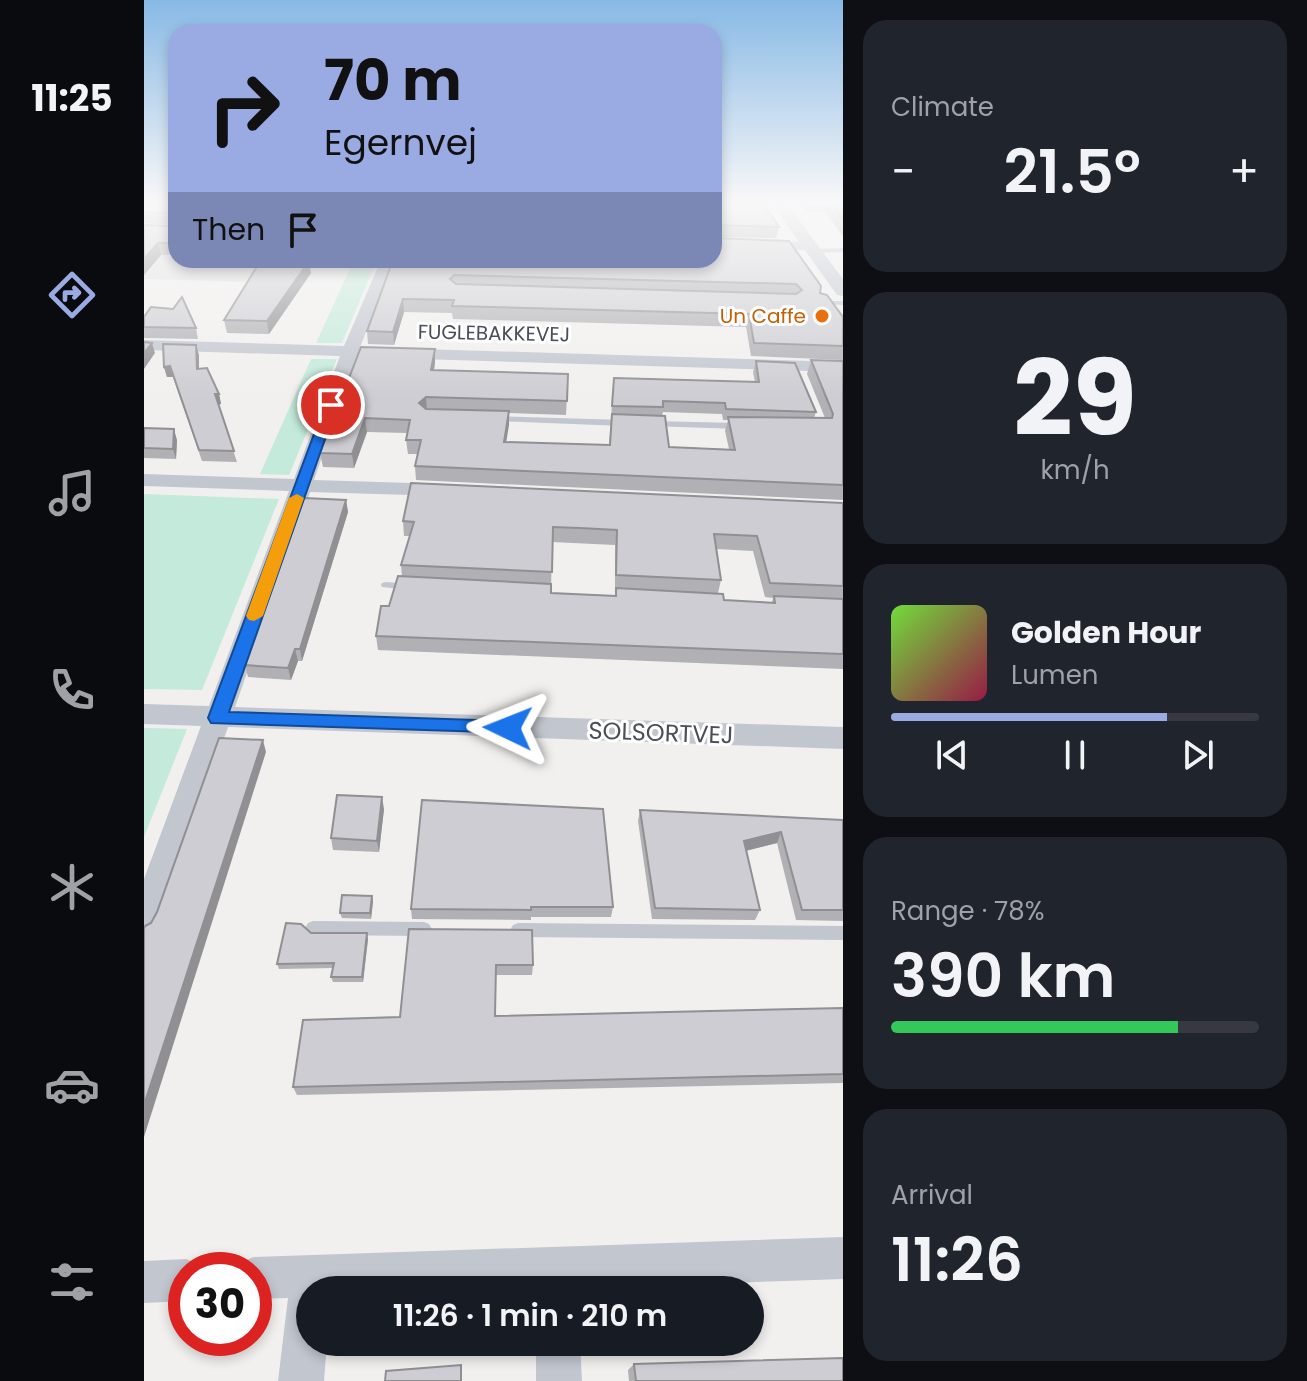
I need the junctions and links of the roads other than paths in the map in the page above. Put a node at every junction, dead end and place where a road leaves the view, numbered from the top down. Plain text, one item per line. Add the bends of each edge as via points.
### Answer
1 (384, 268) edge
2 (827, 268) edge
3 (843, 291) edge
4 (820, 302) edge
5 (843, 303) edge
6 (144, 345) edge
7 (350, 351) junction
8 (843, 367) edge
9 (490, 419) edge
10 (758, 427) edge
11 (144, 480) edge
12 (302, 484) junction
13 (472, 492) edge
14 (386, 585) dead end
15 (417, 587) edge
16 (144, 714) edge
17 (218, 718) junction
18 (843, 738) edge
19 (144, 922) edge
20 (313, 928) dead end
21 (438, 930) edge
22 (500, 930) edge
23 (843, 933) edge
24 (843, 1258) edge
25 (607, 1276) edge
26 (168, 1281) edge
27 (272, 1281) edge
28 (144, 1282) edge
29 (296, 1285) edge
30 (304, 1356) edge
31 (558, 1356) edge
32 (301, 1381) edge
33 (559, 1381) edge

1 - 7 street
2 - 3 street
4 - 5 lane
6 - 7 street, FUGLEBAKKEVEJ
7 - 8 street, FUGLEBAKKEVEJ via 798,371
7 - 12 street
9 - 10 lane
11 - 12 street
12 - 13 street
12 - 17 street
14 - 15 lane
16 - 17 street, SOLSORTVEJ
17 - 18 street, SOLSORTVEJ
17 - 19 street
20 - 21 lane
22 - 23 lane
24 - 25 street
26 - 28 street
27 - 29 street
30 - 32 street
31 - 33 street

